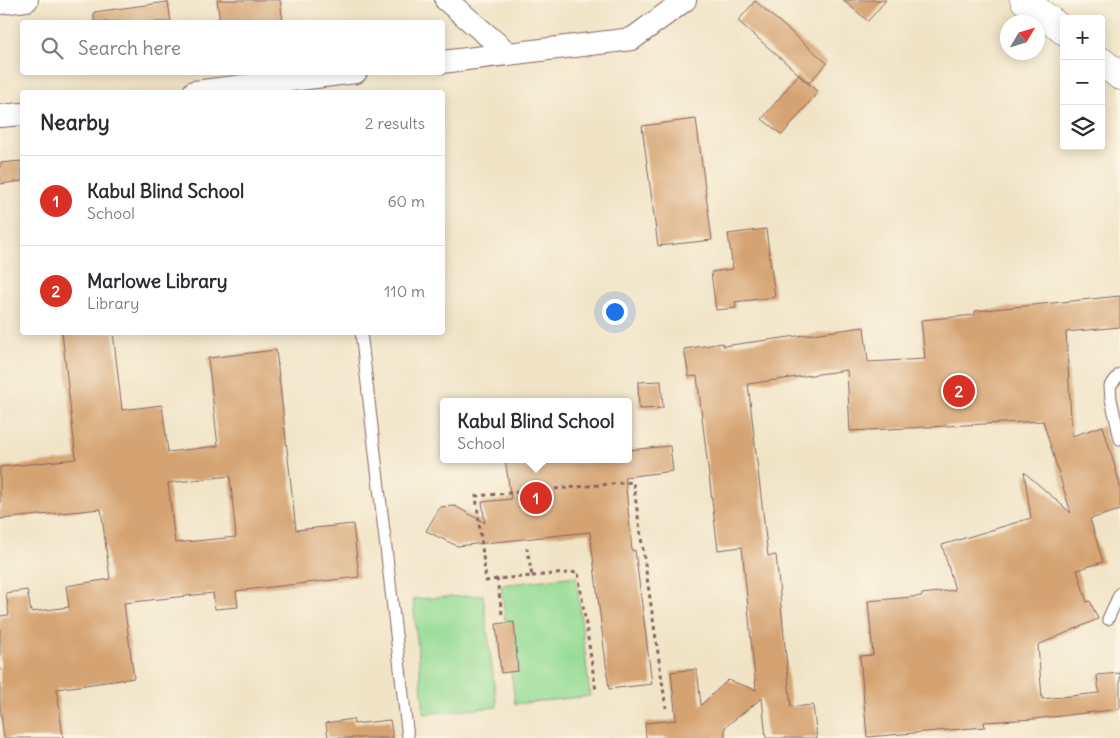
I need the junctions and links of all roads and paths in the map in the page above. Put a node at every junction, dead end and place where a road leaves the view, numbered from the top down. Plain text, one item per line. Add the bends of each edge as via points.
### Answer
1 (27, 0) edge
2 (446, 0) edge
3 (685, 0) edge
4 (1024, 0) edge
5 (0, 3) edge
6 (1060, 28) edge
7 (509, 54) junction
8 (445, 62) edge
9 (1105, 64) edge
10 (332, 75) edge
11 (1120, 76) edge
12 (210, 90) edge
13 (20, 114) edge
14 (0, 116) edge
15 (361, 335) edge
16 (1120, 374) edge
17 (1120, 439) edge
18 (527, 548) dead end
19 (532, 576) junction
20 (497, 579) junction
21 (1120, 594) edge
22 (502, 614) dead end
23 (1108, 618) dead end
24 (596, 690) dead end
25 (666, 708) dead end
26 (408, 738) edge

1 - 5 street
2 - 7 street
3 - 7 street via 632,39
4 - 6 street
7 - 8 street
9 - 11 street
10 - 12 street
13 - 14 street
15 - 26 lane
16 - 17 lane via 1110,386
18 - 19 path
19 - 20 path
19 - 24 path via 578,572
20 - 22 path
20 - 25 path via 486,581 476,496 633,482
21 - 23 lane

